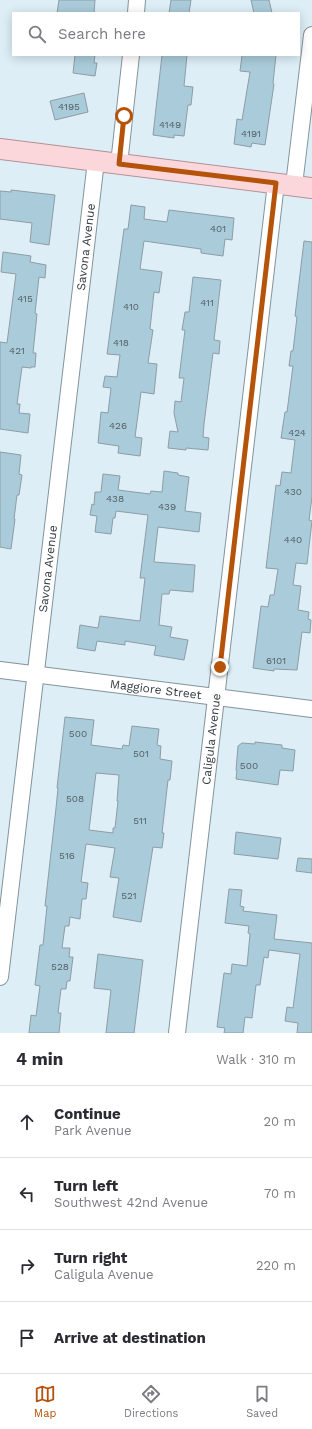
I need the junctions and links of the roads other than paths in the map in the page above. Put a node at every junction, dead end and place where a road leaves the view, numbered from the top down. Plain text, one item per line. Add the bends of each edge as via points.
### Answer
1 (137, 0) edge
2 (136, 12) edge
3 (312, 34) edge
4 (131, 56) edge
5 (0, 149) edge
6 (96, 161) junction
7 (119, 164) junction
8 (294, 185) edge
9 (0, 670) edge
10 (36, 675) junction
11 (216, 698) junction
12 (312, 709) edge
13 (0, 977) edge
14 (178, 1033) edge

1 - 2 street
3 - 8 street, Caligula Avenue
4 - 7 street
5 - 6 main road
6 - 7 main road
6 - 10 street, Savona Avenue
7 - 8 main road
8 - 11 street, Caligula Avenue
9 - 10 street, Maggiore Street
10 - 11 street, Maggiore Street
10 - 13 street, Savona Avenue
11 - 12 street, Maggiore Street
11 - 14 street, Caligula Avenue

